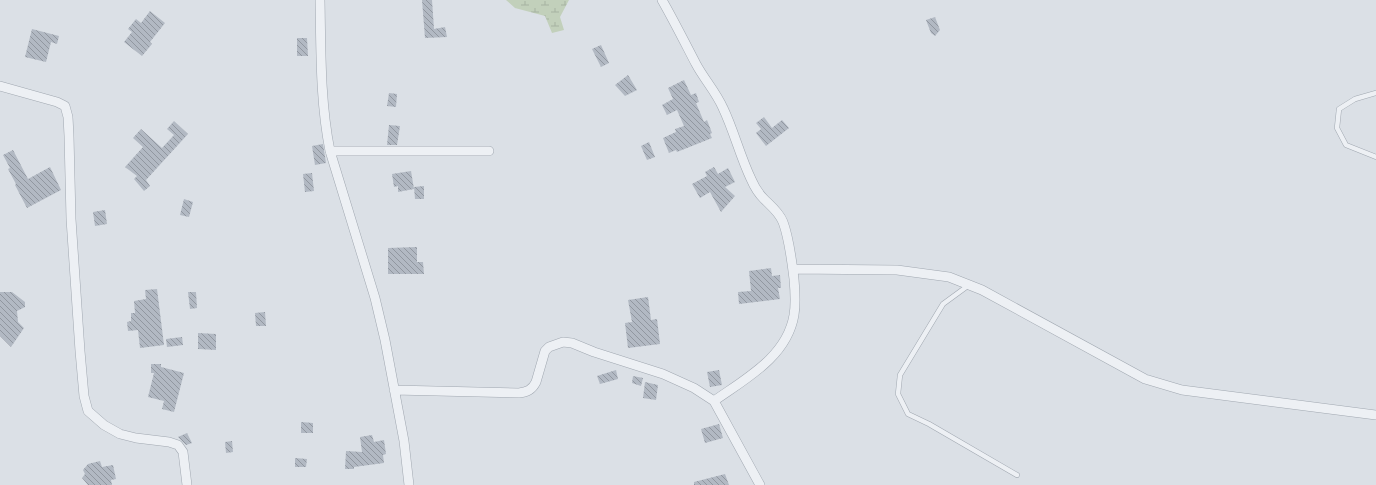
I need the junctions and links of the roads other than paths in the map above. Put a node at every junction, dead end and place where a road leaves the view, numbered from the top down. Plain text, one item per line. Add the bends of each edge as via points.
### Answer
1 (320, 0) edge
2 (662, 0) edge
3 (0, 86) edge
4 (1376, 93) edge
5 (489, 150) dead end
6 (330, 151) junction
7 (1376, 157) edge
8 (793, 269) junction
9 (969, 284) junction
10 (394, 390) junction
11 (714, 401) junction
12 (1375, 412) edge
13 (1017, 475) dead end
14 (187, 485) edge
15 (409, 485) edge
16 (760, 485) edge

1 - 6 street via 323,108
2 - 8 street via 697,66 722,106 757,190 783,222
3 - 14 street via 57,102 65,106 68,117 71,219 80,351 88,411 104,425 120,434 178,445 183,452
4 - 7 lane via 1355,99 1339,109 1337,128 1346,145
5 - 6 street
6 - 10 street via 375,298
8 - 9 street via 896,270 949,277
8 - 11 street via 794,316 783,344 774,356 748,378
9 - 12 street via 1145,379 1182,390
9 - 13 lane via 943,304 900,375 898,394 908,414
10 - 11 street via 526,392 534,387 545,351 563,342 663,374 694,388
10 - 15 street
11 - 16 street

